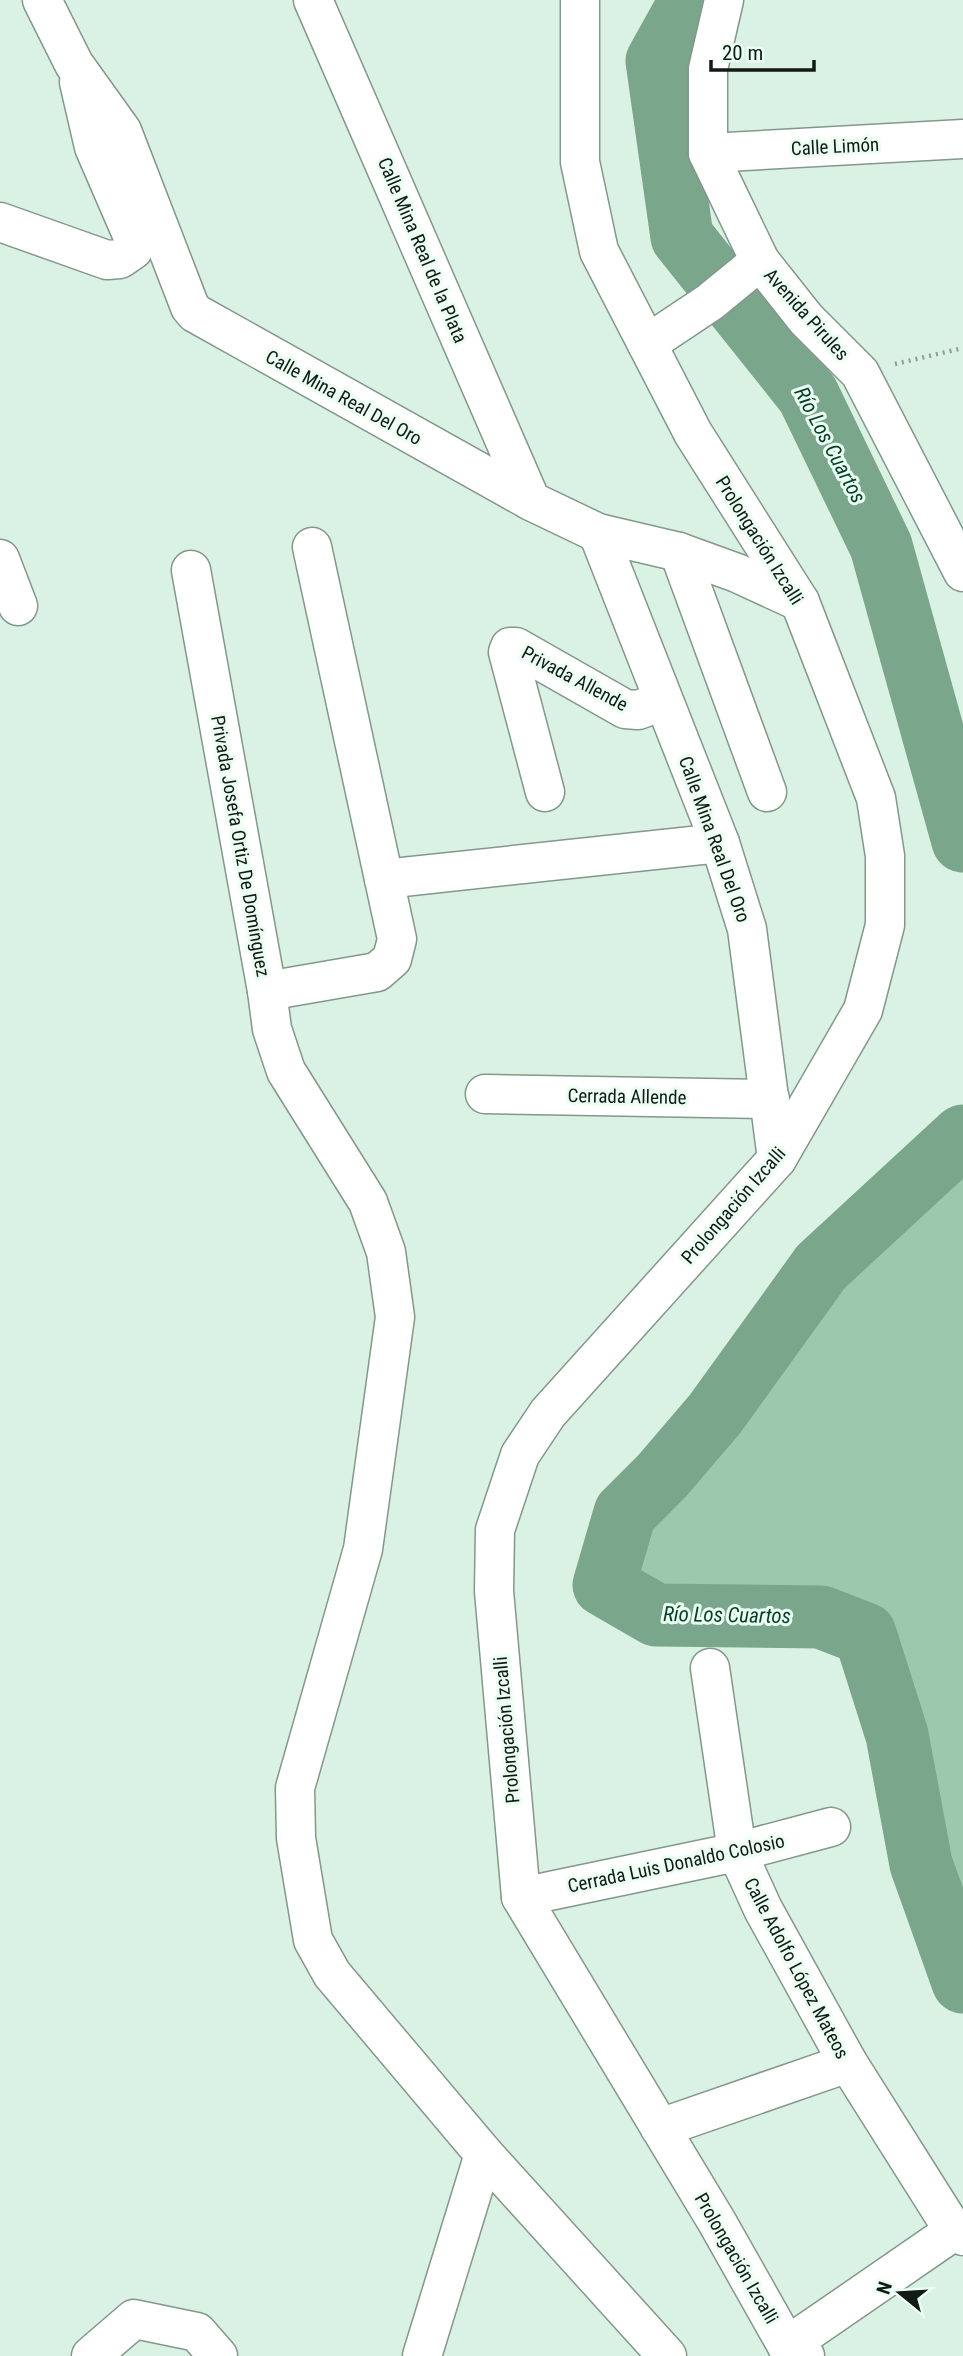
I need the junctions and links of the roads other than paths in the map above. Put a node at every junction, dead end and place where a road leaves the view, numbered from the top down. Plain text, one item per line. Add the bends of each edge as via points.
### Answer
1 (42, 0) edge
2 (313, 0) edge
3 (580, 0) edge
4 (724, 0) edge
5 (74, 64) junction
6 (963, 139) edge
7 (708, 153) junction
8 (0, 222) edge
9 (760, 261) junction
10 (647, 344) junction
11 (531, 501) junction
12 (598, 533) junction
13 (312, 547) dead end
14 (679, 552) junction
15 (0, 559) edge
16 (191, 569) dead end
17 (963, 572) edge
18 (800, 602) junction
19 (18, 606) dead end
20 (663, 701) junction
21 (545, 792) dead end
22 (767, 792) dead end
23 (720, 843) junction
24 (384, 879) junction
25 (267, 991) junction
26 (485, 1094) dead end
27 (770, 1099) junction
28 (777, 1158) junction
29 (710, 1668) dead end
30 (831, 1827) dead end
31 (737, 1852) junction
32 (521, 1897) junction
33 (848, 2063) junction
34 (660, 2128) junction
35 (484, 2154) junction
36 (959, 2234) edge
37 (796, 2351) edge
38 (90, 2356) edge
39 (218, 2356) edge
40 (422, 2356) edge
41 (667, 2356) edge

1 - 5 street
2 - 11 street, Calle Mina Real de la Plata
3 - 10 street, Prolongación Izcalli via 580,162 599,251
4 - 7 street, Avenida Pirules via 708,69
5 - 8 street via 94,147 133,237 133,250 120,259 107,260
5 - 11 street, Calle Mina Real Del Oro via 122,131 190,307 203,319
6 - 7 street, Calle Limón
7 - 9 street, Avenida Pirules
9 - 10 street
9 - 17 street, Avenida Pirules via 806,319 860,373
10 - 18 street, Prolongación Izcalli via 693,433
11 - 12 street, Calle Mina Real Del Oro
12 - 14 street, Calle Mina Real Del Oro
12 - 20 street, Calle Mina Real Del Oro
13 - 24 street, Privada Josefa Ortiz De Domínguez
14 - 18 street, Calle Mina Real Del Oro
14 - 22 street
15 - 19 street
16 - 25 street, Privada Josefa Ortiz De Domínguez
18 - 28 street, Prolongación Izcalli via 876,798 885,856 885,925 863,1010
20 - 21 street, Privada Allende via 638,710 625,709 516,647 510,648
20 - 23 street, Calle Mina Real Del Oro
23 - 24 street
23 - 27 street, Calle Mina Real Del Oro via 747,929
24 - 25 street, Privada Josefa Ortiz De Domínguez via 397,939 393,959 377,972
25 - 35 street via 272,1029 286,1071 368,1202 386,1252 395,1317 363,1549 295,1788 296,1838 313,1940 332,1974
26 - 27 street, Cerrada Allende
27 - 28 street, Calle Mina Real Del Oro
28 - 32 street, Prolongación Izcalli via 548,1413 520,1455 495,1530 494,1591
29 - 31 street, Calle Adolfo López Mateos
30 - 31 street, Cerrada Luis Donaldo Colosio
31 - 32 street, Cerrada Luis Donaldo Colosio
31 - 33 street, Calle Adolfo López Mateos via 763,1909
32 - 34 street, Prolongación Izcalli
33 - 34 street
33 - 36 street, Calle Adolfo López Mateos
34 - 37 street, Prolongación Izcalli
35 - 40 street
35 - 41 street
36 - 37 street
38 - 39 street via 134,2319 197,2332

